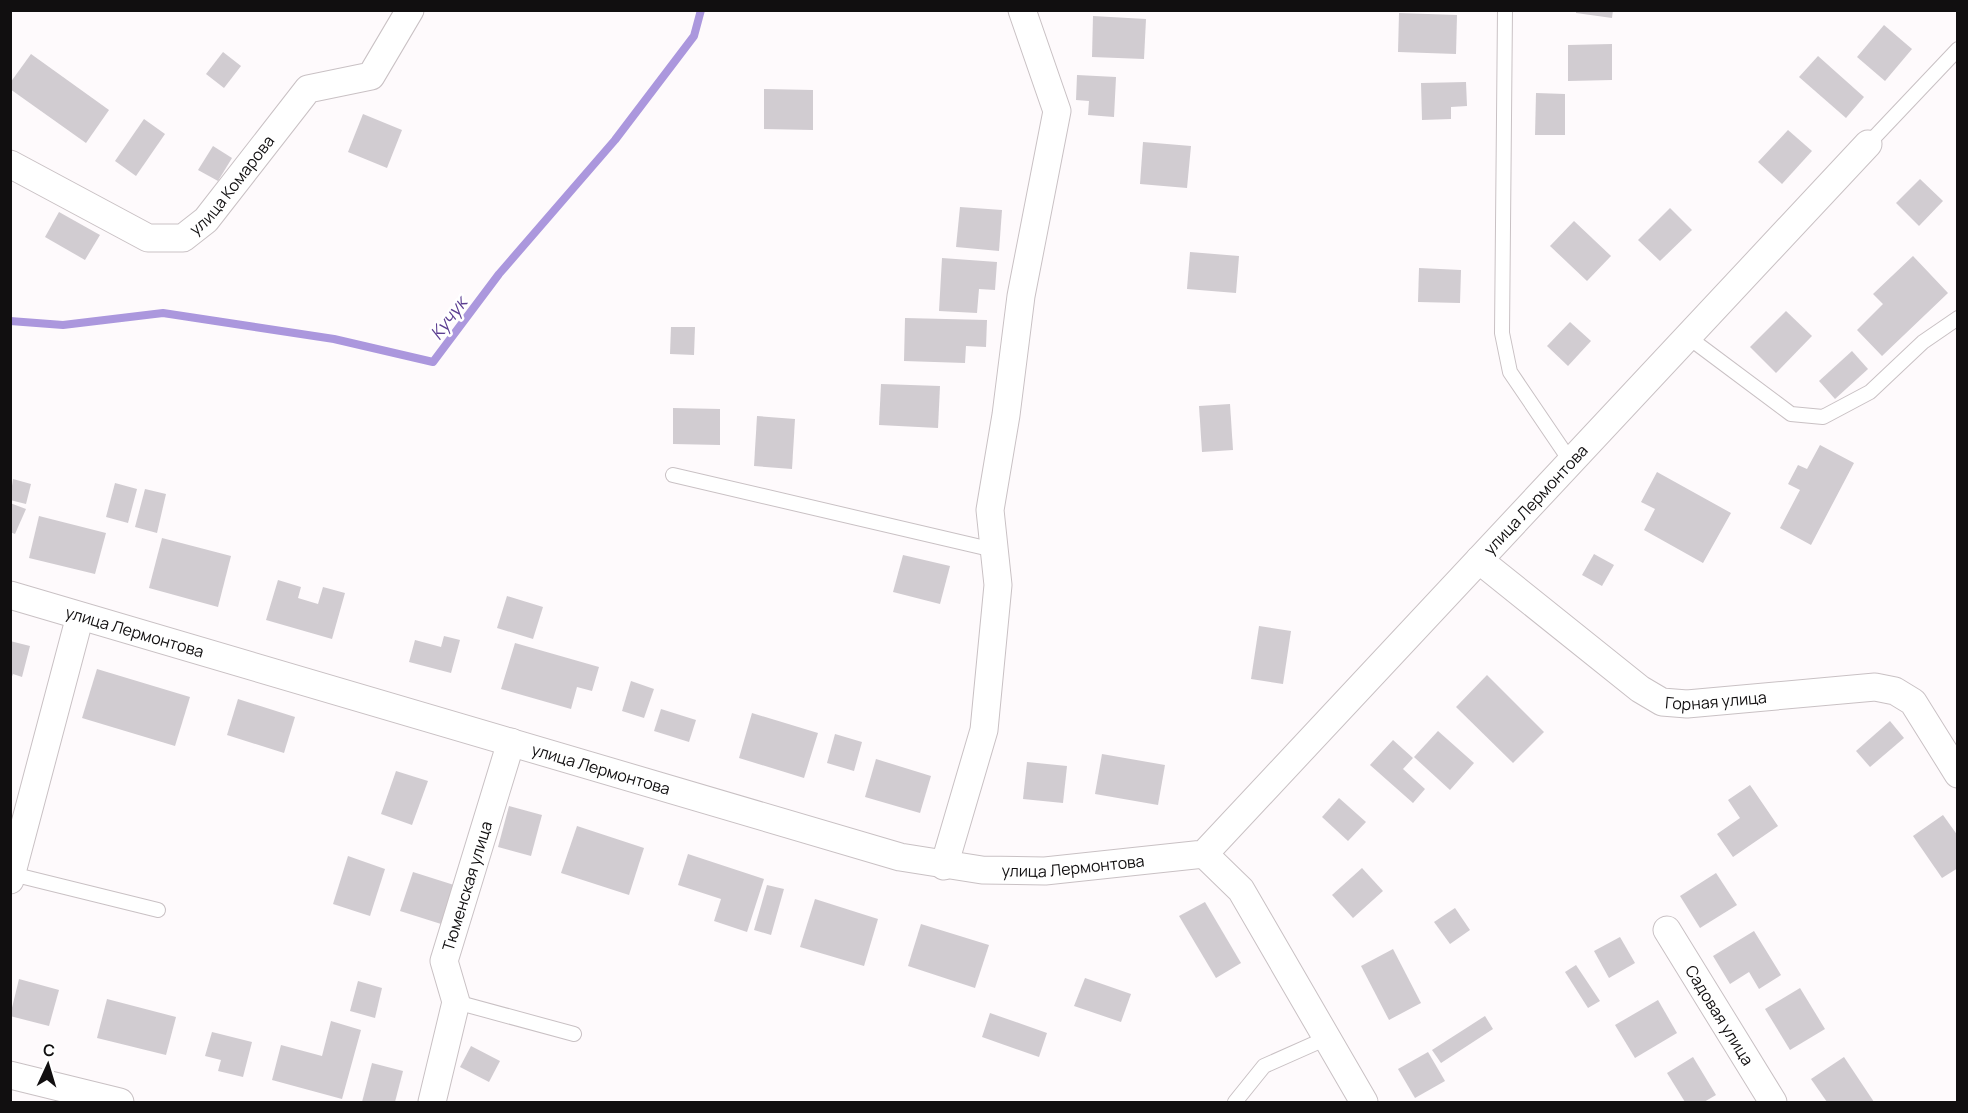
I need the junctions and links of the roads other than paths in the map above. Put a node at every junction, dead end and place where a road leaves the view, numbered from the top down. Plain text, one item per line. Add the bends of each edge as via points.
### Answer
1 (410, 10) edge
2 (1022, 10) edge
3 (1505, 10) edge
4 (1958, 49) edge
5 (1868, 144) joint
6 (10, 164) edge
7 (1958, 318) edge
8 (1688, 337) junction
9 (1571, 462) junction
10 (672, 475) dead end
11 (994, 550) junction
12 (1479, 560) junction
13 (10, 595) edge
14 (80, 616) junction
15 (511, 742) junction
16 (1958, 774) edge
17 (1203, 854) junction
18 (944, 866) junction
19 (11, 877) edge
20 (158, 910) dead end
21 (1666, 930) dead end
22 (456, 1002) junction
23 (574, 1034) dead end
24 (1327, 1038) junction
25 (10, 1075) edge
26 (120, 1102) edge
27 (432, 1102) edge
28 (1235, 1102) edge
29 (1364, 1102) edge
30 (1773, 1102) edge

1 - 6 street, улица Комарова via 371,76 308,89 206,219 183,238 148,238
2 - 11 street via 1057,111 1021,296 990,510
3 - 9 lane via 1503,333 1510,372
4 - 5 lane
5 - 8 street, улица Лермонтова
7 - 8 lane via 1923,342 1870,392 1823,417 1791,414
8 - 9 street, улица Лермонтова
9 - 12 street, улица Лермонтова
10 - 11 lane
11 - 18 street via 998,585 984,729
12 - 16 street, Горная улица via 1640,689 1662,702 1687,704 1875,687 1895,691 1913,702
12 - 17 street, улица Лермонтова
13 - 14 street, улица Лермонтова
14 - 15 street, улица Лермонтова
14 - 19 street
15 - 18 street, улица Лермонтова via 900,857
15 - 22 street, Тюменская улица via 444,961
17 - 18 street, улица Лермонтова via 1045,871
17 - 24 street via 1241,890
19 - 20 lane
21 - 30 street, Садовая улица
22 - 23 lane
22 - 27 street, Тюменская улица
24 - 28 lane via 1264,1066
24 - 29 street
25 - 26 street

